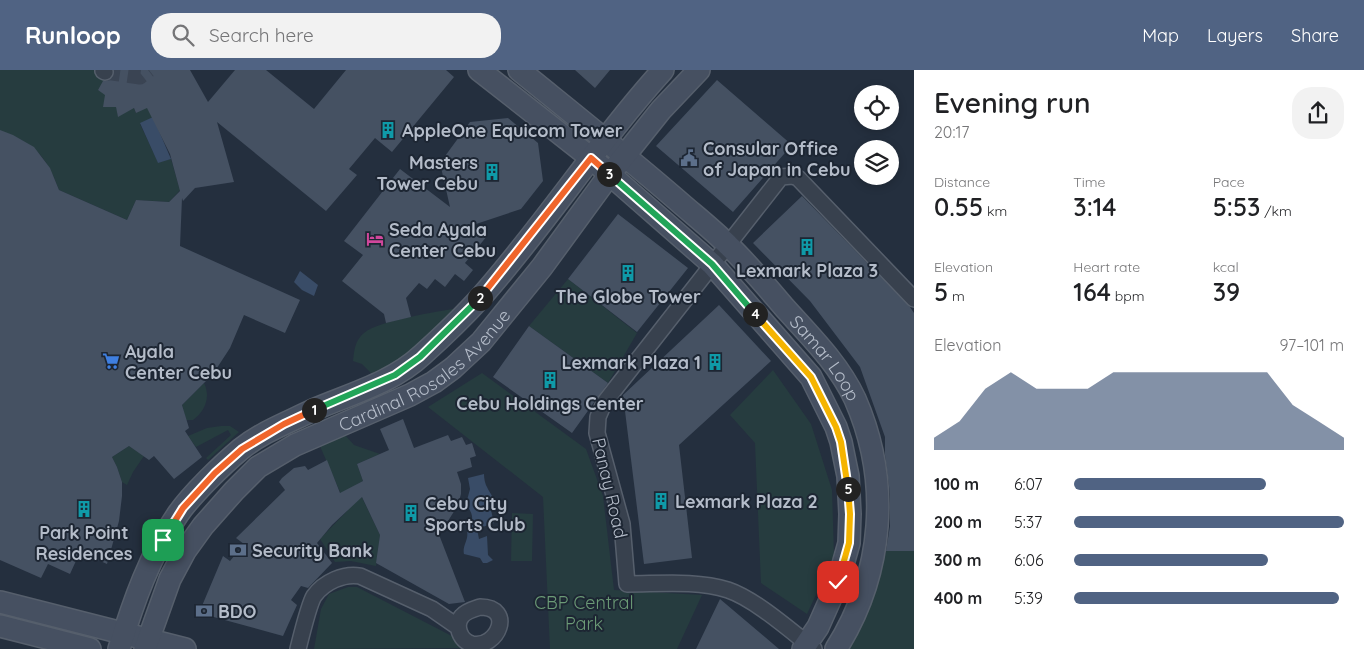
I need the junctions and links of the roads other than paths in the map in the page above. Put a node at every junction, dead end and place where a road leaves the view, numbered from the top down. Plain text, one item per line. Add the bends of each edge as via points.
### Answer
1 (480, 70) edge
2 (519, 70) edge
3 (663, 70) edge
4 (699, 70) edge
5 (568, 109) junction
6 (628, 112) junction
7 (550, 126) junction
8 (647, 128) junction
9 (605, 139) junction
10 (625, 155) junction
11 (591, 158) junction
12 (610, 174) junction
13 (649, 176) junction
14 (570, 185) junction
15 (636, 198) junction
16 (589, 202) junction
17 (728, 244) junction
18 (712, 264) junction
19 (914, 299) edge
20 (136, 601) junction
21 (0, 602) edge
22 (160, 607) junction
23 (72, 620) junction
24 (0, 626) edge
25 (458, 627) junction
26 (122, 642) edge
27 (146, 645) edge
28 (72, 646) edge
29 (478, 646) edge
30 (808, 647) edge
31 (90, 649) edge
32 (185, 649) edge
33 (189, 649) edge
34 (298, 649) edge
35 (836, 649) edge

1 - 7 main road, Samar Loop
2 - 5 main road, Samar Loop
3 - 6 main road, Cardinal Rosales Avenue
4 - 8 main road, Cardinal Rosales Avenue
5 - 6 main road via 593,116
5 - 9 main road, Samar Loop
6 - 9 main road, Cardinal Rosales Avenue
7 - 11 main road, Samar Loop
7 - 14 main road via 569,161
8 - 10 main road, Cardinal Rosales Avenue
8 - 13 main road via 644,158
9 - 10 main road, Samar Loop
9 - 11 main road, Cardinal Rosales Avenue
10 - 12 main road, Cardinal Rosales Avenue
10 - 13 main road, Samar Loop
11 - 12 main road, Samar Loop
11 - 14 main road, Cardinal Rosales Avenue
12 - 15 main road, Samar Loop
12 - 16 main road, Cardinal Rosales Avenue
13 - 17 main road, Samar Loop
14 - 20 main road, Cardinal Rosales Avenue via 480,298 420,357 395,375 256,439 215,473 178,514 148,570
15 - 16 main road via 618,195
15 - 18 main road, Samar Loop
16 - 22 main road, Cardinal Rosales Avenue via 481,342 453,368 410,395 295,445 258,467 203,526 185,551
17 - 18 street
17 - 19 street via 782,177 792,176 798,178
17 - 35 main road, Samar Loop via 831,359 854,398 870,439 876,472 876,548 864,593
18 - 30 main road, Samar Loop via 811,377 841,442 848,476 849,543 838,582
18 - 30 street, Panay Road via 604,403 598,417 597,433 622,524 627,584 692,584 728,590 762,609
20 - 23 main road via 111,618
20 - 26 main road, Cardinal Rosales Avenue
21 - 23 main road
22 - 27 main road, Cardinal Rosales Avenue
22 - 33 main road via 167,630
23 - 26 main road
24 - 28 main road
25 - 29 street via 462,638
25 - 29 street via 467,612 480,607 496,612 500,623 496,635
25 - 34 street via 432,609 352,575 326,584 314,596
26 - 27 main road
27 - 32 main road
28 - 31 main road

